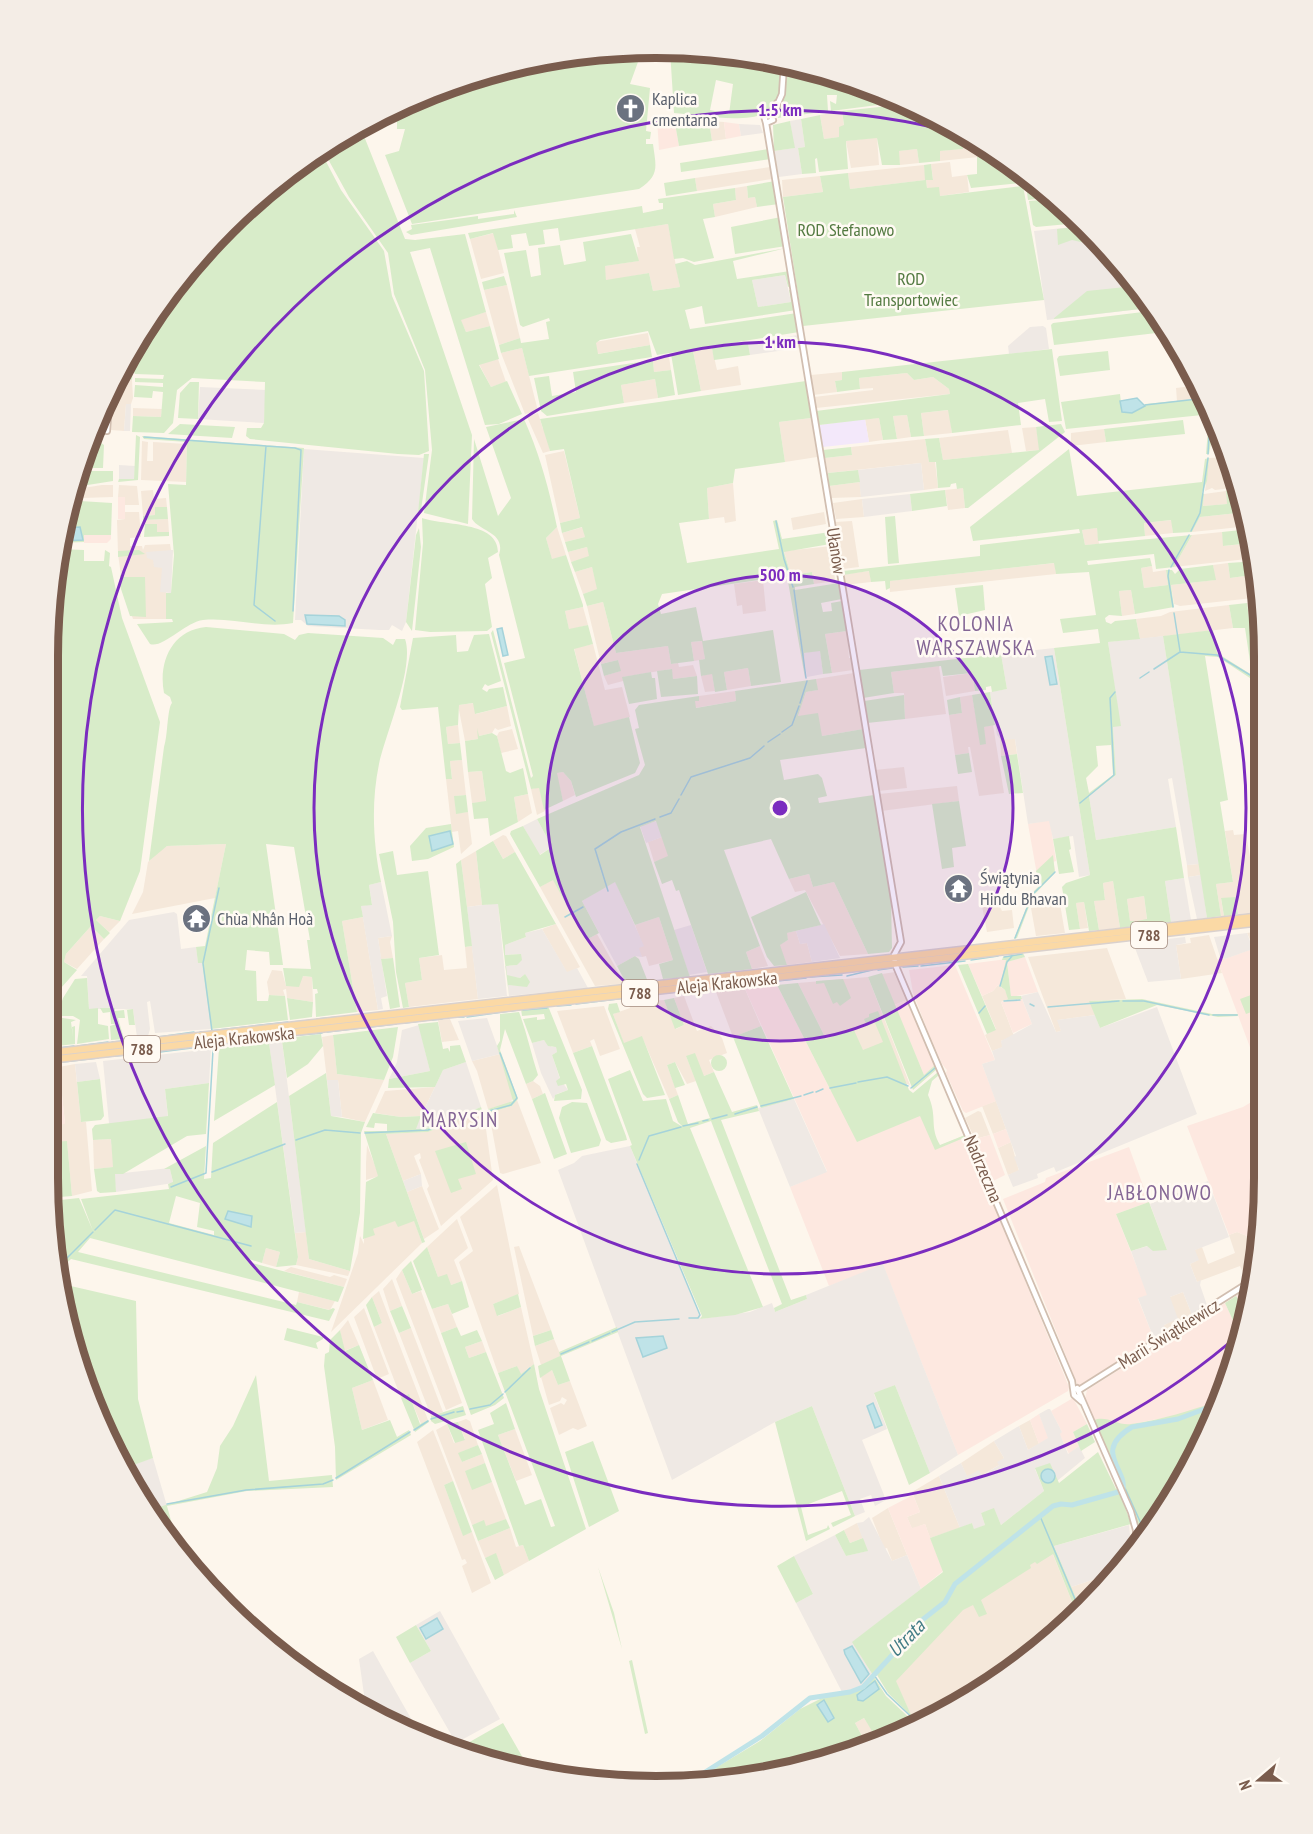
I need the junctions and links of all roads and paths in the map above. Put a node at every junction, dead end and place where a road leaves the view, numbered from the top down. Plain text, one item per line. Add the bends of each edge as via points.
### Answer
1 (783, 72) edge
2 (108, 419) edge
3 (103, 430) edge
4 (1254, 917) edge
5 (1254, 923) edge
6 (895, 961) junction
7 (58, 1052) edge
8 (58, 1059) edge
9 (1244, 1286) edge
10 (1079, 1391) junction
11 (1136, 1535) edge

1 - 6 street, Ułanów via 779,102 770,119 770,142 901,942
2 - 3 street via 107,431
4 - 6 main road, Aleja Krakowska / 788
5 - 6 main road, Aleja Krakowska / 788
6 - 7 main road, Aleja Krakowska / 788
6 - 8 main road, Aleja Krakowska / 788
6 - 10 street, Nadrzeczna
9 - 10 street, Marii Świątkiewicz
10 - 11 street, Nadrzeczna via 1131,1512

